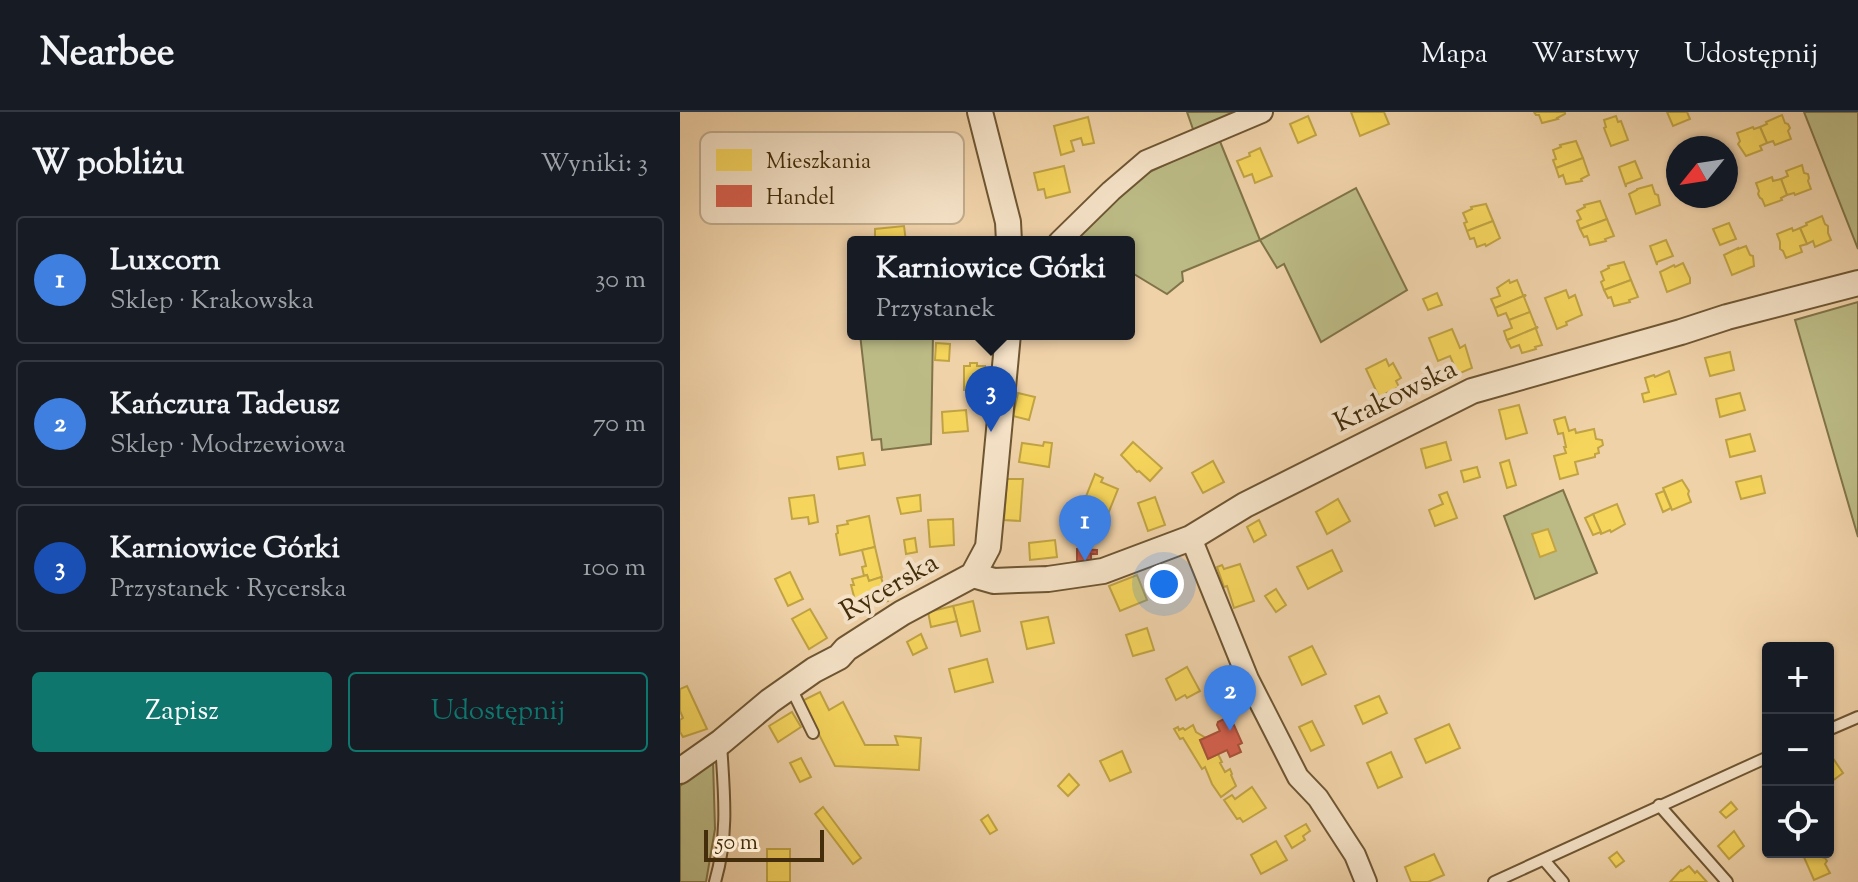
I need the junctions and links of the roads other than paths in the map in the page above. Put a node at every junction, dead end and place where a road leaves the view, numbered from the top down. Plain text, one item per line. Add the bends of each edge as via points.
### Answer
1 (980, 112) edge
2 (1262, 112) edge
3 (1009, 236) edge
4 (1065, 236) edge
5 (1858, 283) edge
6 (1007, 340) edge
7 (1191, 538) junction
8 (973, 575) junction
9 (791, 688) junction
10 (1858, 717) edge
11 (1834, 727) edge
12 (813, 733) dead end
13 (721, 742) junction
14 (1762, 760) edge
15 (680, 771) edge
16 (1659, 805) junction
17 (1544, 860) junction
18 (715, 882) edge
19 (1366, 882) edge
20 (1494, 882) edge
21 (1563, 882) edge
22 (1727, 882) edge

1 - 3 street
2 - 4 street via 1146,161
5 - 7 street, Krakowska via 1472,391 1245,505
6 - 8 street, Rycerska via 988,547
7 - 8 street, Krakowska via 1103,571 1033,580 994,581
7 - 19 street via 1255,693 1298,777 1355,855
8 - 9 street, Rycerska via 902,613
9 - 12 lane
9 - 13 street, Rycerska
10 - 11 lane
13 - 15 street, Rycerska
13 - 18 lane via 725,834
14 - 16 lane
16 - 17 lane
16 - 22 lane
17 - 20 lane
17 - 21 lane

